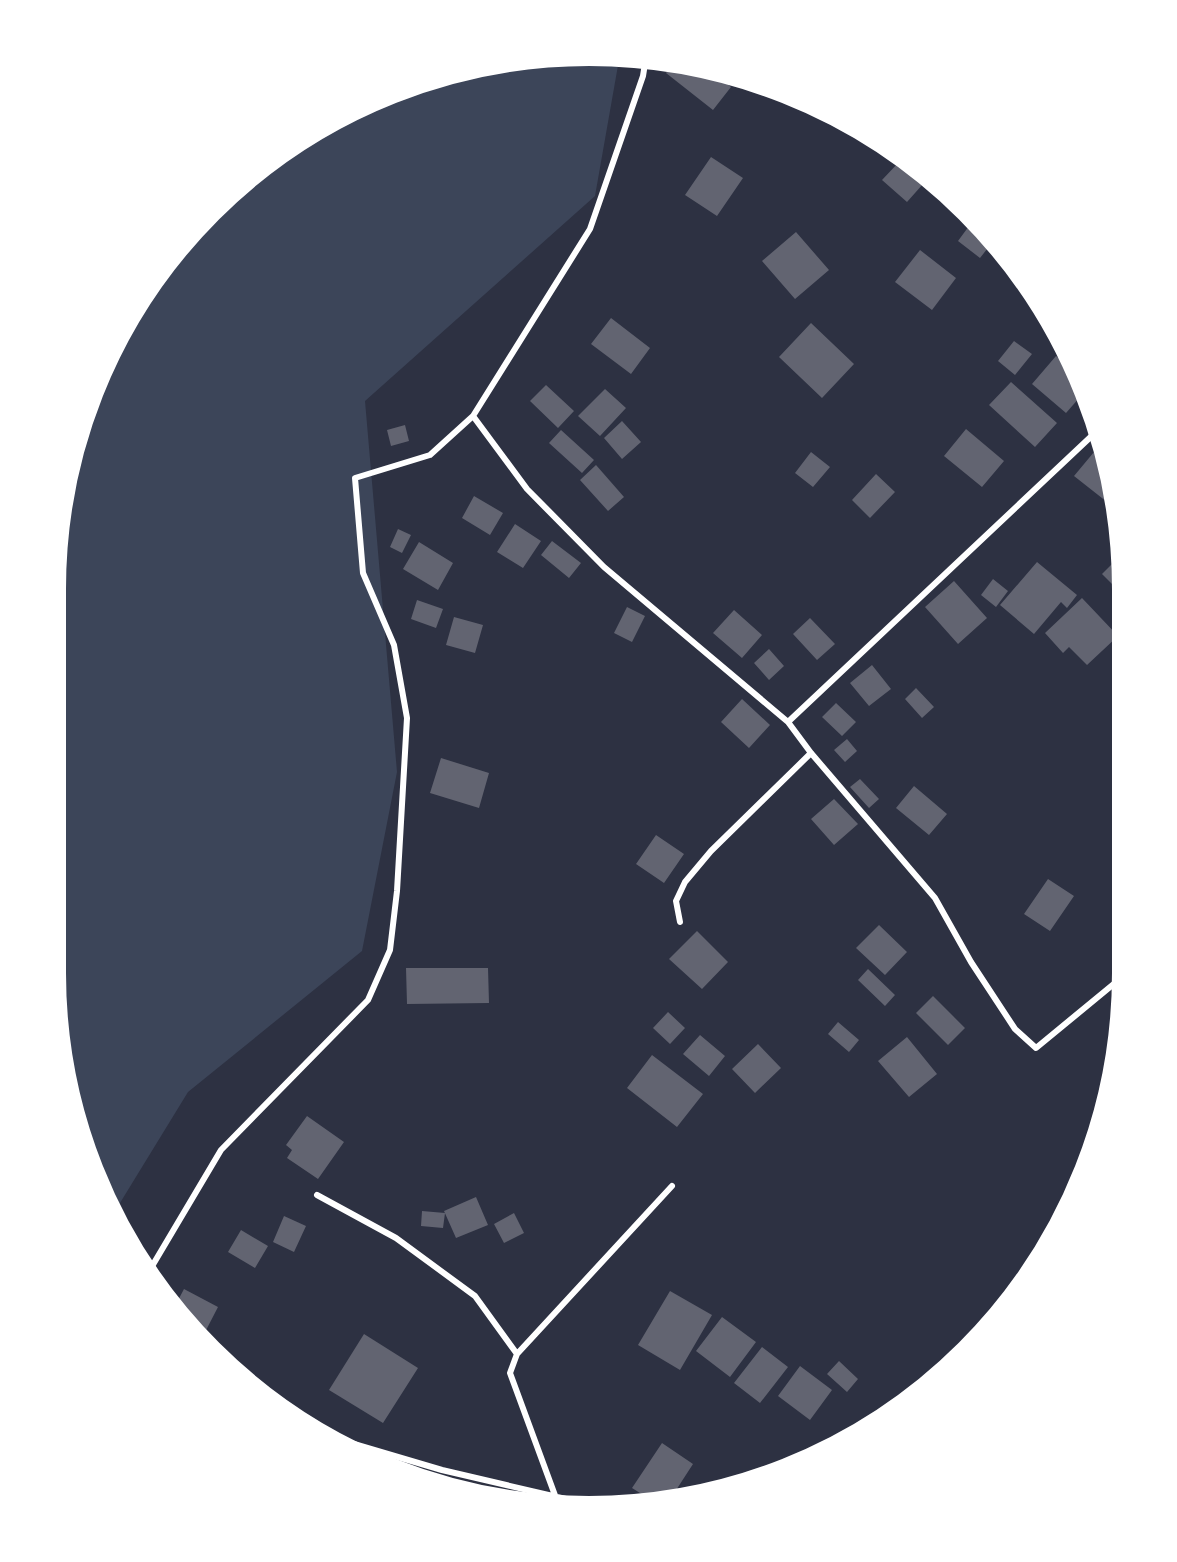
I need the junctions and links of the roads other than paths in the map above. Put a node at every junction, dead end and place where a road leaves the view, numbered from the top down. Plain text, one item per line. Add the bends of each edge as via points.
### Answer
1 (645, 65) edge
2 (473, 416) junction
3 (1093, 435) edge
4 (788, 722) junction
5 (811, 753) junction
6 (680, 922) dead end
7 (1115, 983) edge
8 (672, 1186) dead end
9 (317, 1195) dead end
10 (151, 1268) edge
11 (517, 1354) junction
12 (349, 1443) edge
13 (556, 1497) junction
14 (567, 1499) edge

1 - 2 street via 590,229
2 - 4 street via 527,489 604,567
2 - 10 street via 430,455 355,478 363,573 394,645 407,718 390,950 368,1000 221,1150
3 - 4 street
4 - 5 street
5 - 6 street via 711,851 685,882 676,901
5 - 7 street via 935,898 1015,1029 1036,1048
8 - 11 street
9 - 11 street via 396,1238 475,1296
11 - 13 street via 510,1373
12 - 13 street
13 - 14 street

